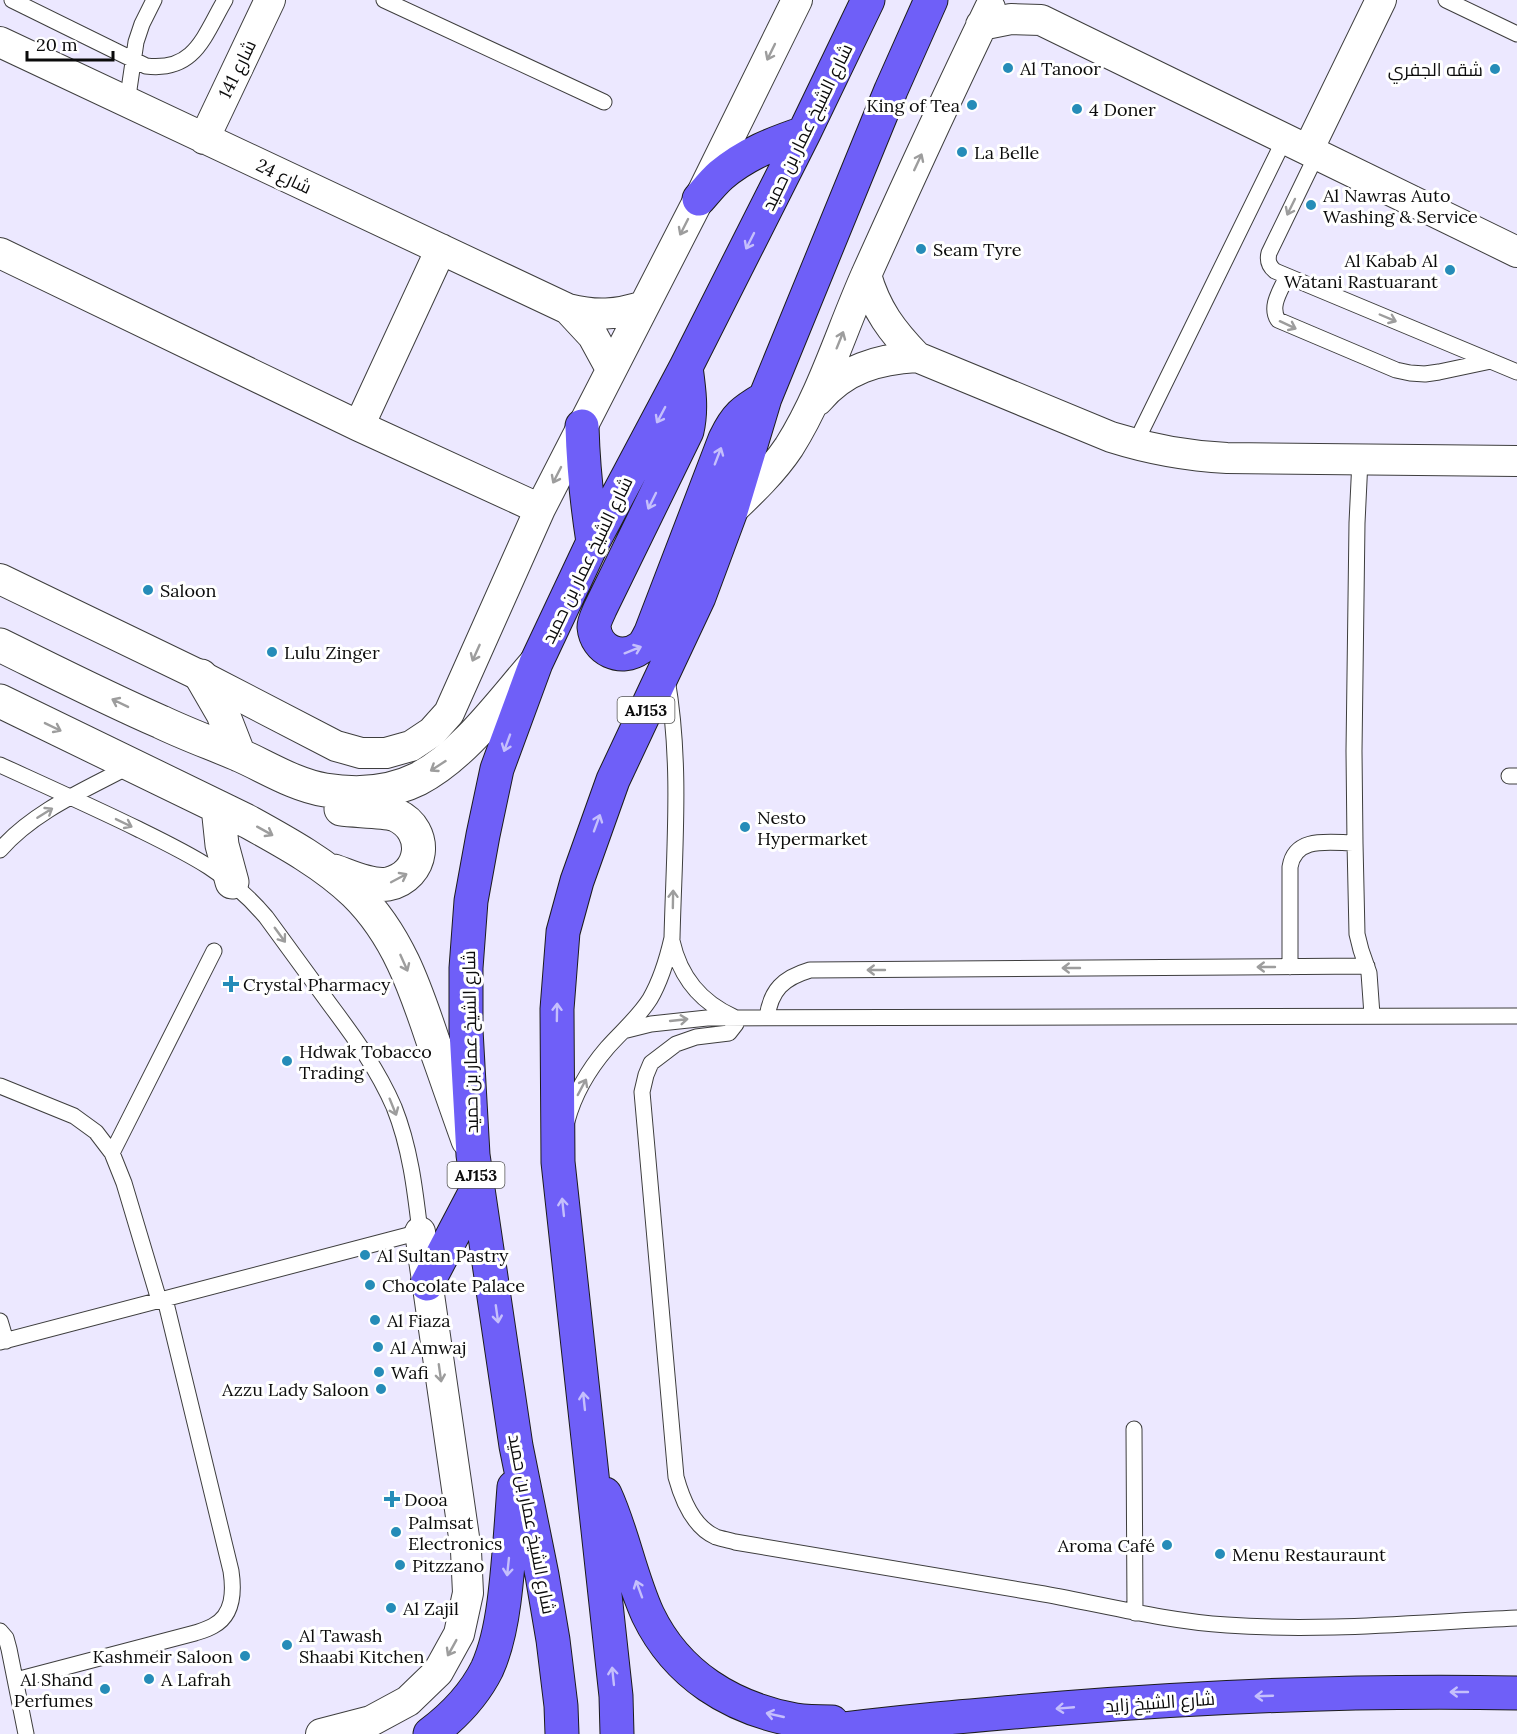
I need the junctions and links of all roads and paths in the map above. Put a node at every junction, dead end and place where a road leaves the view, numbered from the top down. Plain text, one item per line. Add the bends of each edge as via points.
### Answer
1 (12, 0) edge
2 (154, 0) edge
3 (225, 0) edge
4 (270, 0) edge
5 (384, 0) edge
6 (797, 0) edge
7 (868, 0) edge
8 (931, 0) edge
9 (1381, 0) edge
10 (1446, 0) edge
11 (1034, 10) edge
12 (987, 12) edge
13 (1517, 34) edge
14 (0, 42) edge
15 (133, 58) junction
16 (604, 102) dead end
17 (127, 103) junction
18 (804, 133) junction
19 (204, 139) junction
20 (1303, 147) junction
21 (699, 199) junction
22 (441, 249) junction
23 (1517, 252) edge
24 (0, 253) edge
25 (866, 275) junction
26 (1287, 276) junction
27 (644, 306) junction
28 (568, 309) junction
29 (917, 357) junction
30 (1491, 361) junction
31 (686, 367) junction
32 (611, 369) junction
33 (1517, 372) edge
34 (765, 398) junction
35 (808, 413) junction
36 (358, 426) junction
37 (582, 426) junction
38 (1134, 444) junction
39 (1360, 460) junction
40 (1517, 461) edge
41 (540, 509) junction
42 (731, 511) junction
43 (593, 542) junction
44 (0, 579) edge
45 (0, 645) edge
46 (536, 663) junction
47 (666, 670) junction
48 (201, 676) junction
49 (0, 701) edge
50 (161, 723) junction
51 (239, 755) junction
52 (0, 765) edge
53 (132, 765) junction
54 (71, 798) junction
55 (218, 807) junction
56 (1355, 843) junction
57 (0, 850) edge
58 (323, 868) junction
59 (232, 882) junction
60 (672, 938) junction
61 (214, 951) dead end
62 (1367, 966) junction
63 (1290, 967) junction
64 (1372, 1015) junction
65 (1517, 1016) edge
66 (767, 1017) junction
67 (736, 1018) junction
68 (623, 1031) junction
69 (0, 1086) edge
70 (112, 1154) junction
71 (473, 1155) junction
72 (558, 1162) junction
73 (478, 1187) junction
74 (420, 1232) junction
75 (428, 1284) junction
76 (162, 1299) junction
77 (0, 1321) edge
78 (3, 1341) edge
79 (1134, 1430) dead end
80 (516, 1446) junction
81 (590, 1459) junction
82 (1135, 1613) junction
83 (1517, 1618) edge
84 (0, 1631) edge
85 (16, 1680) junction
86 (1517, 1693) edge
87 (565, 1724) edge
88 (875, 1725) junction
89 (26, 1734) edge
90 (321, 1734) edge
91 (430, 1734) edge
92 (617, 1734) edge
93 (805, 1734) edge

1 - 15 lane
2 - 15 lane via 142,24
3 - 15 lane via 189,57 162,68 146,66
4 - 19 street, شارع 141
5 - 16 lane
6 -> 21 street
7 - 18 main road, شارع الشيخ عمار بن حميد / AJ153
8 - 34 main road, AJ153
9 - 20 street
10 - 13 lane
11 - 12 street via 1011,19
11 - 20 street
25 -> 12 street
14 - 17 street, شارع 24
15 - 17 lane
17 - 19 street, شارع 24
18 - 21 main road via 774,142 746,157 720,176
18 -> 31 main road, شارع الشيخ عمار بن حميد / AJ153
19 - 22 street, شارع 24
20 - 23 street
20 -> 26 lane via 1268,258 1271,268
20 - 38 lane
21 -> 27 street
22 - 28 street, شارع 24
22 - 36 street
24 - 36 street
25 - 29 street via 885,320
35 -> 25 street
26 -> 30 lane
26 -> 30 lane via 1274,305 1278,320 1333,344 1410,373 1439,372
27 - 28 street, شارع 24 via 598,314
27 - 32 street
28 - 32 street, شارع 24 via 593,336
29 - 35 street via 895,358 854,371 836,382
29 - 38 street
30 - 33 lane
31 -> 34 main road via 690,407 687,431 594,624 597,641 610,652 627,654 642,647 732,424 744,410
31 -> 43 main road, شارع الشيخ عمار بن حميد / AJ153
32 - 37 street
34 - 42 main road, AJ153
35 - 42 street via 771,471
36 - 41 street
37 -> 41 street
37 - 43 main road
38 - 39 street via 1206,457
39 - 40 street
39 - 56 lane
41 -> 48 street via 449,713 432,732 411,746 386,753 361,753 336,746
42 - 47 main road, AJ153
43 - 46 main road, شارع الشيخ عمار بن حميد / AJ153
44 - 48 street
50 -> 45 street
46 -> 51 street via 444,764 417,780 386,790 322,790
46 -> 71 main road, شارع الشيخ عمار بن حميد / AJ153 via 497,770 471,901 466,1030
60 -> 47 lane via 676,768
72 -> 47 main road, AJ153 via 557,1009 563,932 613,780
48 - 51 street via 223,714
49 -> 53 street
50 - 51 street
58 -> 50 street via 385,885 401,880 413,869 419,854 417,837 409,824 395,814 318,805 254,781
52 - 54 lane
53 - 54 lane
53 - 55 street
57 -> 54 lane via 29,823
54 -> 59 lane via 184,853
55 -> 58 street
55 - 59 street via 222,845
56 - 62 lane via 1358,934
56 - 63 lane via 1309,843 1291,859
58 -> 71 street via 355,893 381,923 402,958
59 -> 74 lane via 266,917 376,1071 407,1145
60 - 67 lane via 675,955 692,987 719,1010
60 - 68 lane via 660,979 644,1007
61 - 70 lane
62 - 63 lane
62 - 64 lane
63 -> 66 lane via 810,970 784,981 775,991
64 - 65 lane
64 - 66 lane
66 - 67 lane
68 -> 67 lane via 679,1020
67 - 82 lane via 729,1033 696,1037 676,1044 657,1058 651,1063 642,1092 676,1477 689,1511 715,1536 735,1542
72 -> 68 lane via 579,1091 591,1069
69 - 70 lane via 74,1116 96,1132
70 - 76 lane
71 - 73 main road, شارع الشيخ عمار بن حميد / AJ153
81 -> 72 main road, AJ153
73 - 75 main road
73 -> 80 main road, شارع الشيخ عمار بن حميد / AJ153
74 - 75 street
74 - 76 lane
75 -> 90 street via 466,1551 468,1593 459,1634 438,1672 408,1701 371,1721
76 - 78 lane
76 - 85 lane via 231,1571 234,1591 229,1611 214,1626 195,1633
77 - 78 lane
79 - 82 lane
80 - 87 main road, شارع الشيخ عمار بن حميد / AJ153 via 542,1575
80 -> 91 main road via 509,1569 499,1639 470,1697
88 -> 81 main road via 797,1720 761,1712 728,1698 697,1678 669,1650 649,1616 613,1510
92 -> 81 main road, AJ153
82 - 83 lane via 1193,1622 1273,1627
84 - 85 lane via 6,1638
85 - 89 lane
86 -> 88 main road, شارع الشيخ زايد via 1242,1696
88 - 93 main road, شارع الشيخ زايد

